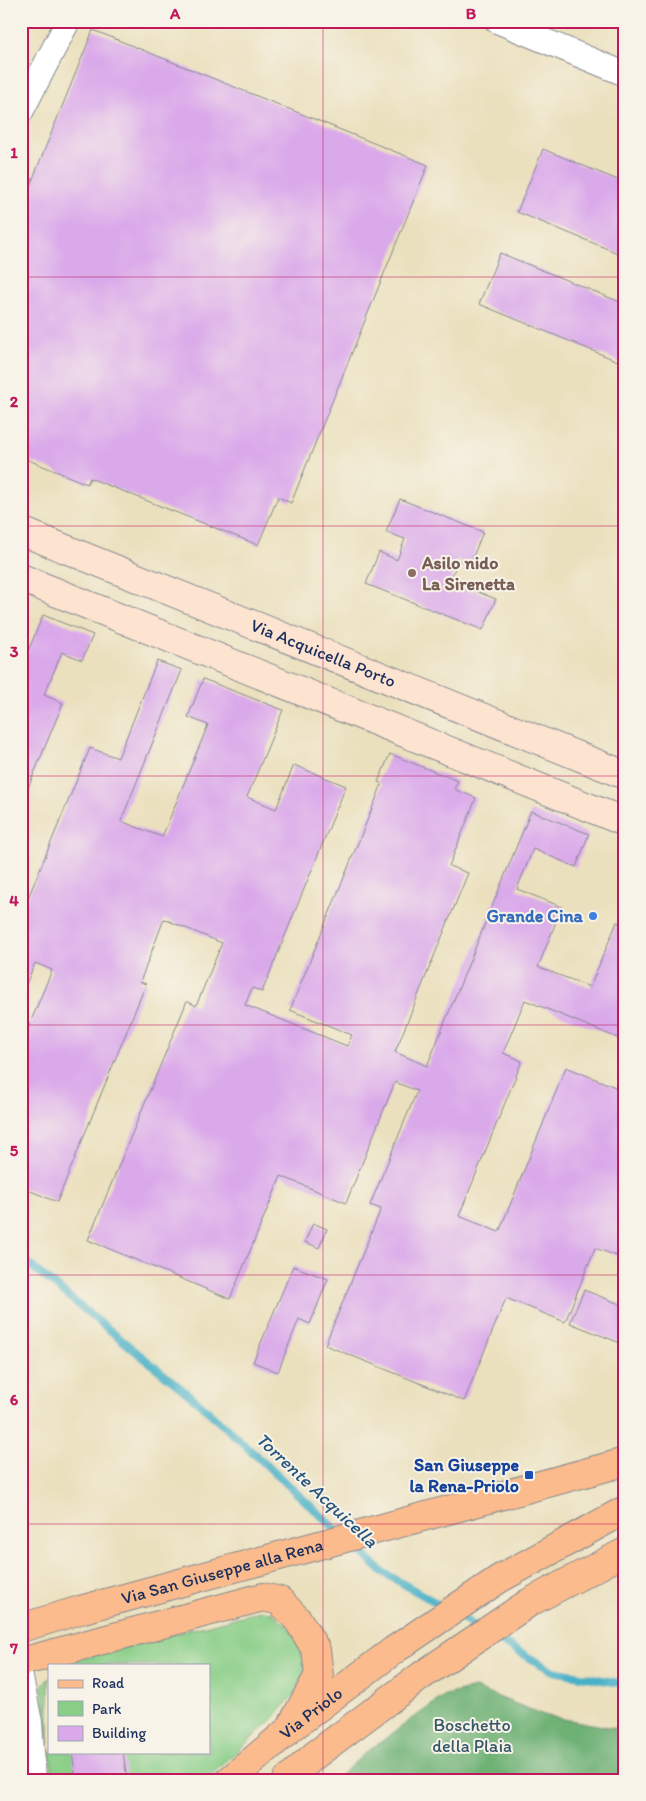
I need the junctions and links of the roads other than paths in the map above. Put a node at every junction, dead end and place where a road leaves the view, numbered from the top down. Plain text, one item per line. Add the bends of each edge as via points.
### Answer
1 (68, 21) edge
2 (497, 21) edge
3 (625, 74) edge
4 (21, 112) edge
5 (21, 531) edge
6 (131, 576) junction
7 (21, 578) edge
8 (230, 615) junction
9 (115, 616) junction
10 (214, 656) junction
11 (536, 739) junction
12 (625, 775) edge
13 (519, 779) junction
14 (625, 822) edge
15 (625, 1462) edge
16 (625, 1510) edge
17 (625, 1552) edge
18 (21, 1628) edge
19 (21, 1662) edge
20 (21, 1678) edge
21 (291, 1728) junction
22 (34, 1780) edge
23 (230, 1780) edge
24 (287, 1780) edge

1 - 4 street
2 - 3 street
5 - 6 main road, Via Acquicella Porto
6 - 8 main road, Via Acquicella Porto
6 - 9 main road
7 - 9 main road
8 - 10 main road
8 - 11 main road, Via Acquicella Porto
9 - 10 main road
10 - 13 main road
11 - 12 main road, Via Acquicella Porto
11 - 13 main road
13 - 14 main road
15 - 18 main road, Via San Giuseppe alla Rena
16 - 21 main road, Via Priolo via 499,1579 394,1650
17 - 24 main road, Via Priolo via 530,1602 421,1676 315,1755
19 - 21 main road via 263,1597 280,1601 298,1620 316,1650 319,1675
20 - 22 street via 30,1722
21 - 23 main road, Via Priolo

